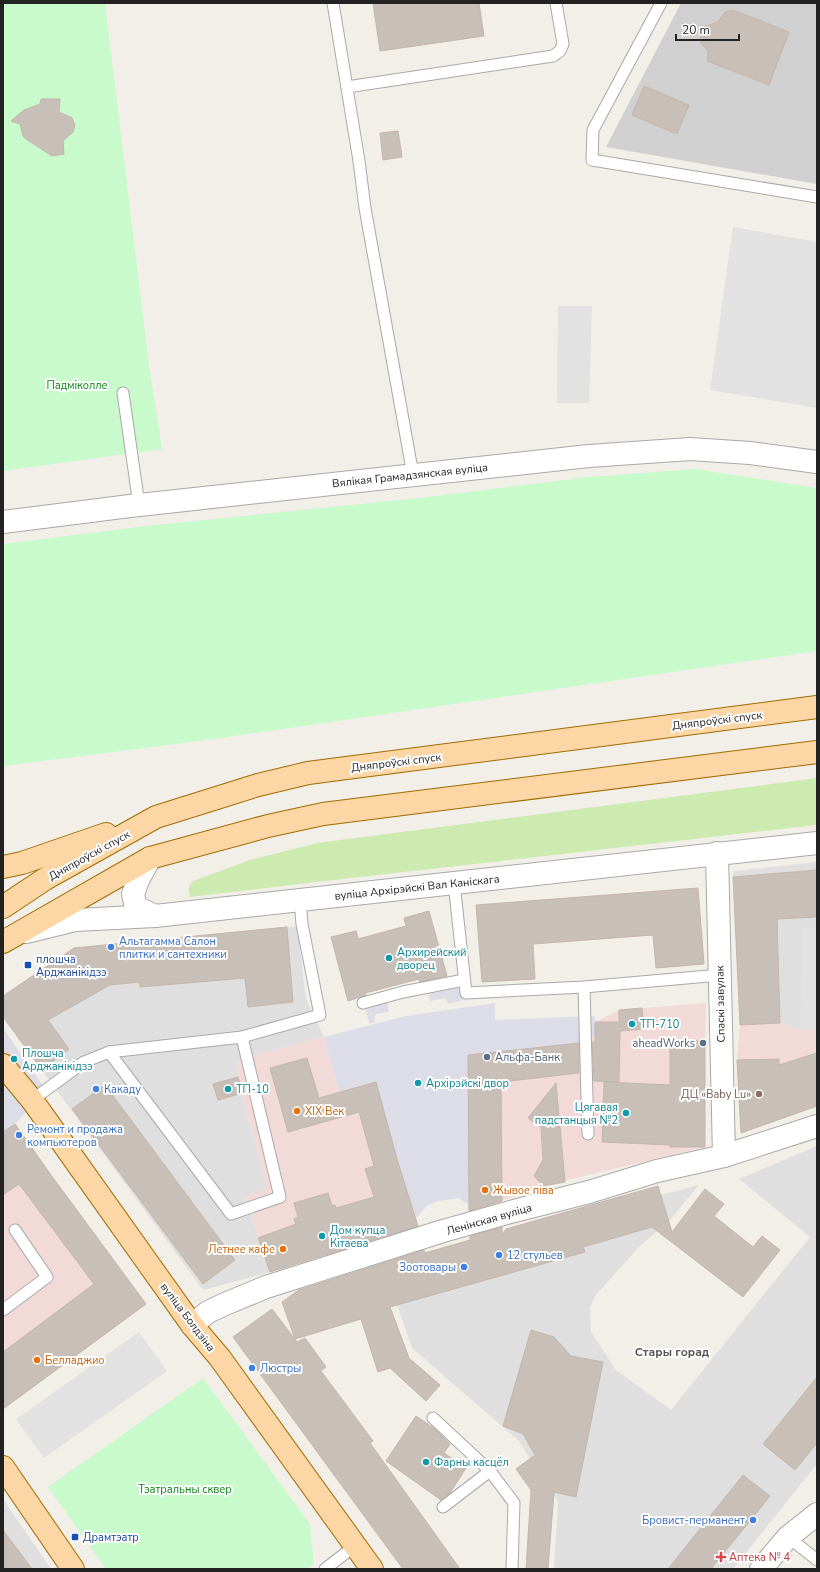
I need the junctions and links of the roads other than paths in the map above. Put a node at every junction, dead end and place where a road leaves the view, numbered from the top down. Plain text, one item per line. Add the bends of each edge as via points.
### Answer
1 (333, 3) edge
2 (556, 3) edge
3 (661, 3) edge
4 (347, 87) junction
5 (817, 197) edge
6 (124, 393) dead end
7 (817, 462) edge
8 (413, 475) junction
9 (138, 505) junction
10 (3, 522) edge
11 (817, 707) edge
12 (817, 752) edge
13 (156, 817) junction
14 (817, 843) edge
15 (717, 853) junction
16 (150, 858) junction
17 (3, 867) edge
18 (454, 883) junction
19 (300, 900) junction
20 (3, 907) edge
21 (155, 916) junction
22 (11, 938) edge
23 (720, 975) junction
24 (464, 980) junction
25 (584, 987) junction
26 (363, 1004) dead end
27 (242, 1037) junction
28 (109, 1052) junction
29 (3, 1065) edge
30 (32, 1100) junction
31 (817, 1126) edge
32 (588, 1134) dead end
33 (724, 1156) junction
34 (15, 1230) dead end
35 (3, 1310) edge
36 (192, 1325) junction
37 (433, 1418) dead end
38 (3, 1467) edge
39 (490, 1471) junction
40 (443, 1507) dead end
41 (817, 1514) edge
42 (788, 1537) junction
43 (356, 1545) junction
44 (817, 1560) edge
45 (73, 1569) edge
46 (325, 1569) edge
47 (372, 1569) edge
48 (512, 1569) edge
49 (761, 1569) edge

1 - 4 lane
2 - 4 lane via 563,44 560,51 553,56
3 - 5 lane via 593,130 592,160
4 - 8 lane via 365,208
6 - 9 lane
7 - 8 street, Вялікая Грамадзянская вуліца via 750,453 690,449 589,456
8 - 9 street, Вялікая Грамадзянская вуліца
9 - 10 street, Вялікая Грамадзянская вуліца
11 - 13 main road, Дняпроўскі спуск via 308,773
12 - 16 main road via 323,814
13 - 17 main road via 22,863
13 - 20 main road, Дняпроўскі спуск via 45,879
14 - 15 street, вуліца Архірэйскі Вал Каніскага
15 - 18 street, вуліца Архірэйскі Вал Каніскага
15 - 23 street, Спаскі завулак
16 - 21 street via 133,894 136,907
16 - 22 main road
18 - 19 street, вуліца Архірэйскі Вал Каніскага
18 - 24 lane
19 - 21 street, вуліца Архірэйскі Вал Каніскага
19 - 27 lane via 302,924 320,1015
21 - 22 street, вуліца Архірэйскі Вал Каніскага via 75,920
23 - 25 lane
23 - 33 street, Спаскі завулак
24 - 25 lane via 466,993
24 - 26 lane via 403,992
25 - 32 lane
27 - 28 lane
27 - 28 lane via 280,1197 231,1214
28 - 30 lane via 84,1062
29 - 30 main road, вуліца Болдзіна
30 - 36 main road, вуліца Болдзіна
31 - 33 street, Ленінская вуліца
33 - 36 street, Ленінская вуліца via 657,1171 514,1211 287,1280 208,1312
34 - 35 lane via 48,1277
36 - 43 main road, вуліца Болдзіна via 220,1358
37 - 39 lane
38 - 45 main road
39 - 40 lane
39 - 48 lane via 514,1503
41 - 42 street
42 - 44 lane
42 - 49 street
43 - 46 lane
43 - 47 main road, вуліца Болдзіна

